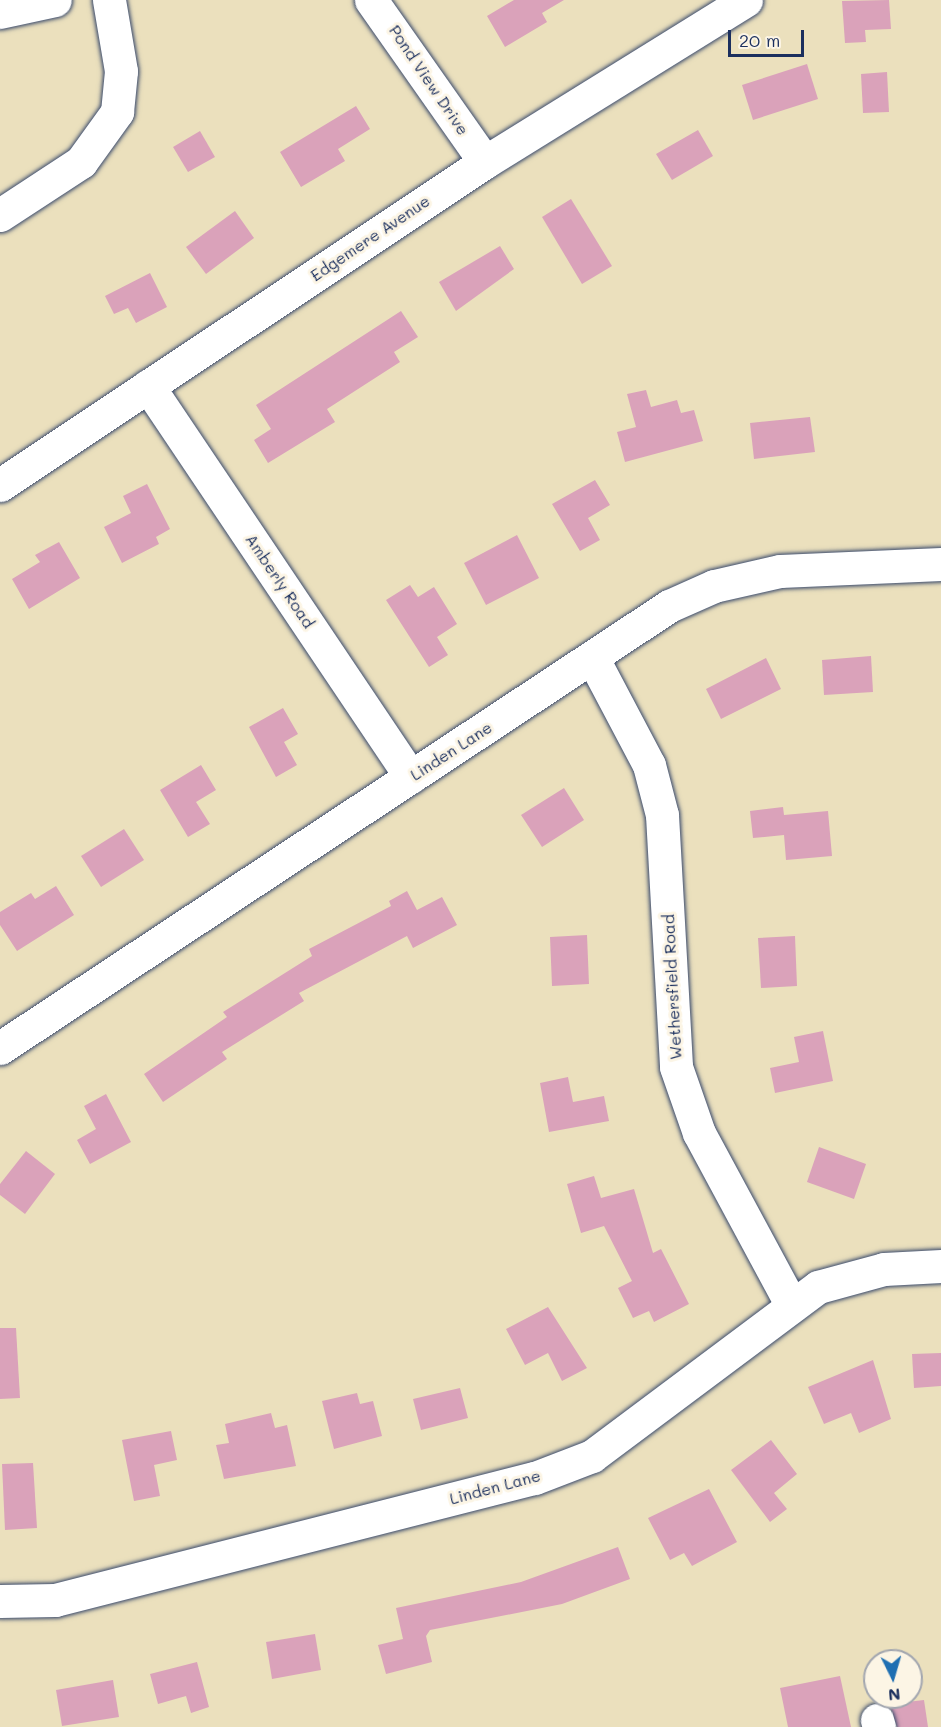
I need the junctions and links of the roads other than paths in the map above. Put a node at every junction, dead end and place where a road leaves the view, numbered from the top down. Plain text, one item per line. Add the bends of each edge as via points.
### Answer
1 (55, 0) edge
2 (109, 0) edge
3 (371, 0) edge
4 (746, 0) edge
5 (0, 12) edge
6 (485, 162) junction
7 (0, 215) edge
8 (148, 386) junction
9 (0, 485) edge
10 (941, 564) edge
11 (592, 657) junction
12 (411, 777) junction
13 (0, 1048) edge
14 (941, 1266) edge
15 (792, 1306) junction
16 (0, 1602) edge

1 - 5 street
2 - 7 street via 121,71 117,112 81,162
3 - 6 street, Pond View Drive
4 - 6 street, Edgemere Avenue
6 - 8 street, Edgemere Avenue
8 - 9 street, Edgemere Avenue
8 - 12 street, Amberly Road
10 - 11 street, Linden Lane via 780,571 714,586 669,606
11 - 12 street, Linden Lane
11 - 15 street, Wethersfield Road via 649,765 662,814 676,1067 699,1133
12 - 13 street, Linden Lane
14 - 15 street, Linden Lane via 884,1269 818,1287
15 - 16 street, Linden Lane via 592,1456 535,1478 55,1600

